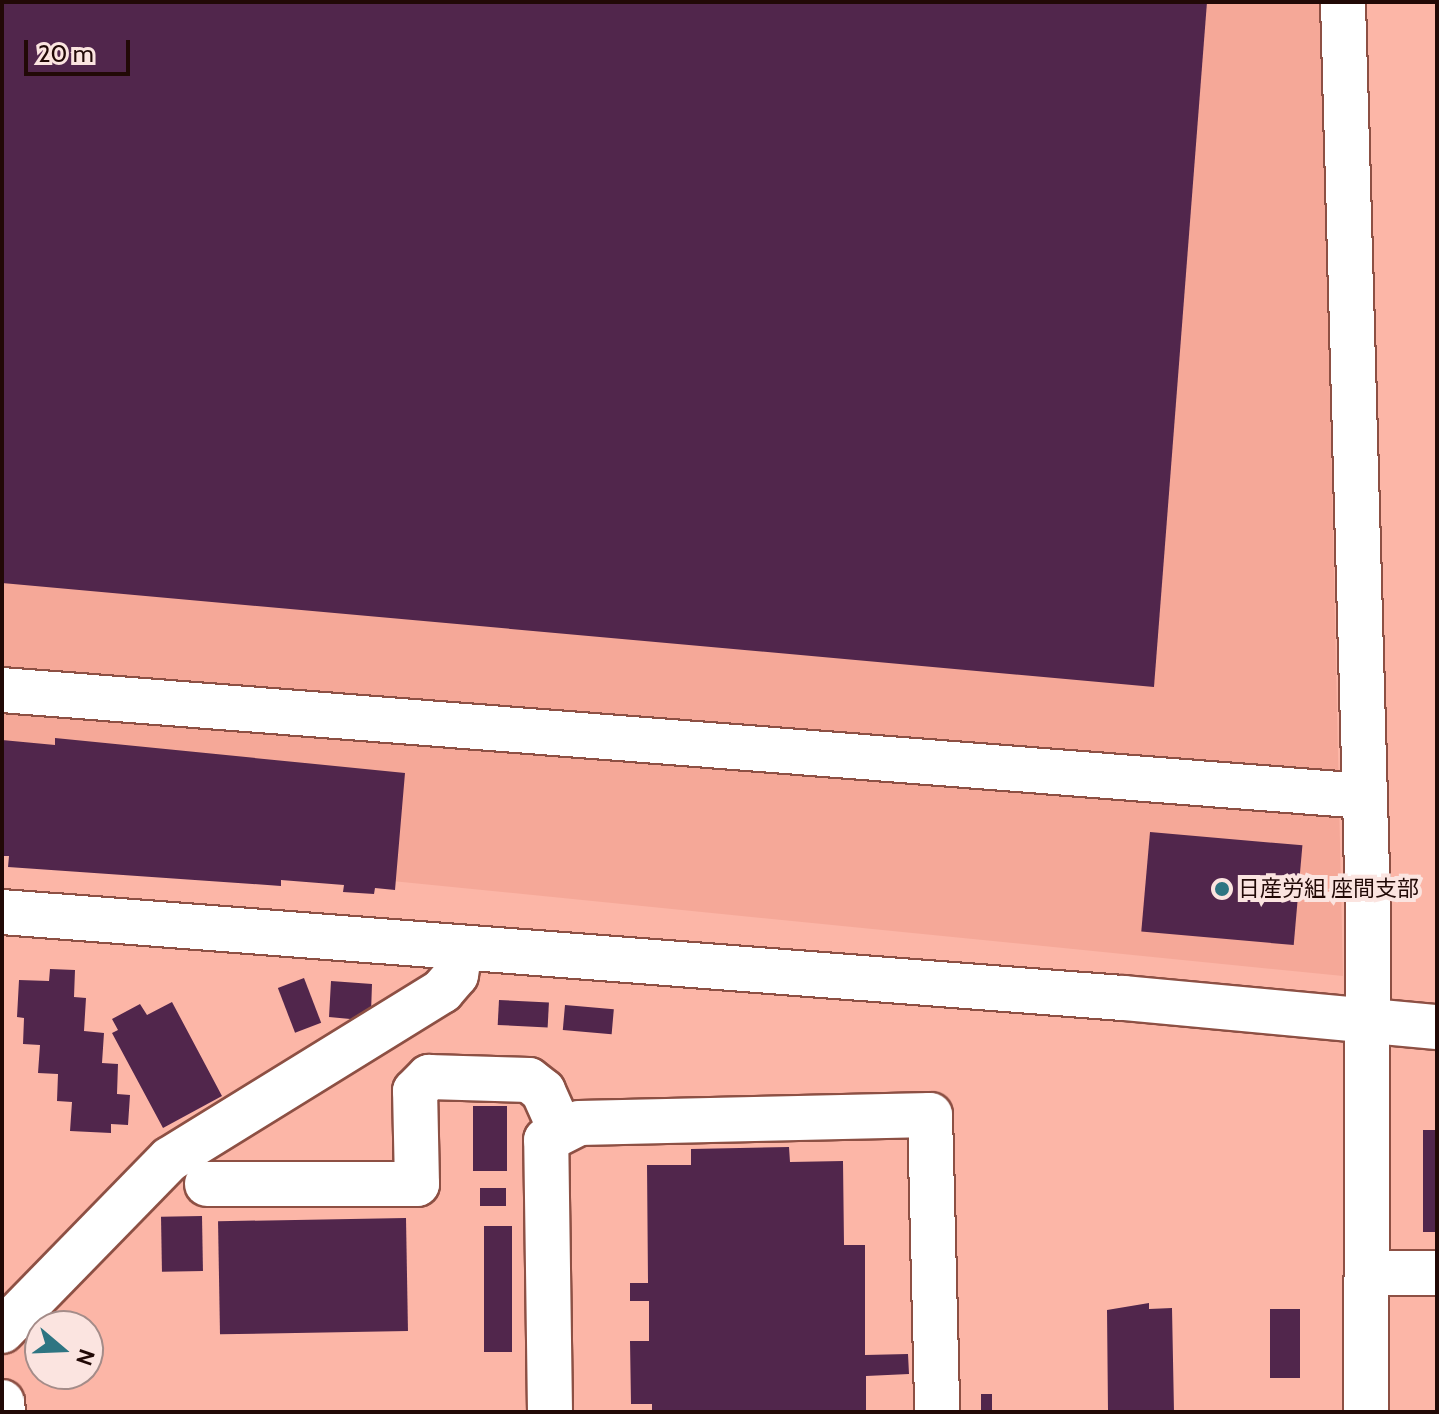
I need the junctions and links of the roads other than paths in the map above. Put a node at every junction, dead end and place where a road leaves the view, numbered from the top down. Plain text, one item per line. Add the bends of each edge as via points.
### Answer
1 (1343, 2) edge
2 (2, 690) edge
3 (1365, 796) junction
4 (2, 912) edge
5 (460, 949) junction
6 (1370, 1021) junction
7 (1437, 1027) edge
8 (560, 1129) junction
9 (207, 1184) dead end
10 (1368, 1273) junction
11 (1437, 1273) edge
12 (2, 1331) edge
13 (2, 1402) edge
14 (3, 1412) edge
15 (550, 1412) edge
16 (937, 1412) edge
17 (1366, 1412) edge

1 - 3 street
2 - 3 street
3 - 6 street
4 - 5 street
5 - 6 street
5 - 12 street via 456,975 442,991 170,1159
6 - 7 street
6 - 10 street
8 - 9 street via 543,1091 529,1080 429,1077 415,1091 417,1184
8 - 15 street via 546,1140
8 - 16 street via 579,1123 930,1115
10 - 11 street
10 - 17 street
13 - 14 street

